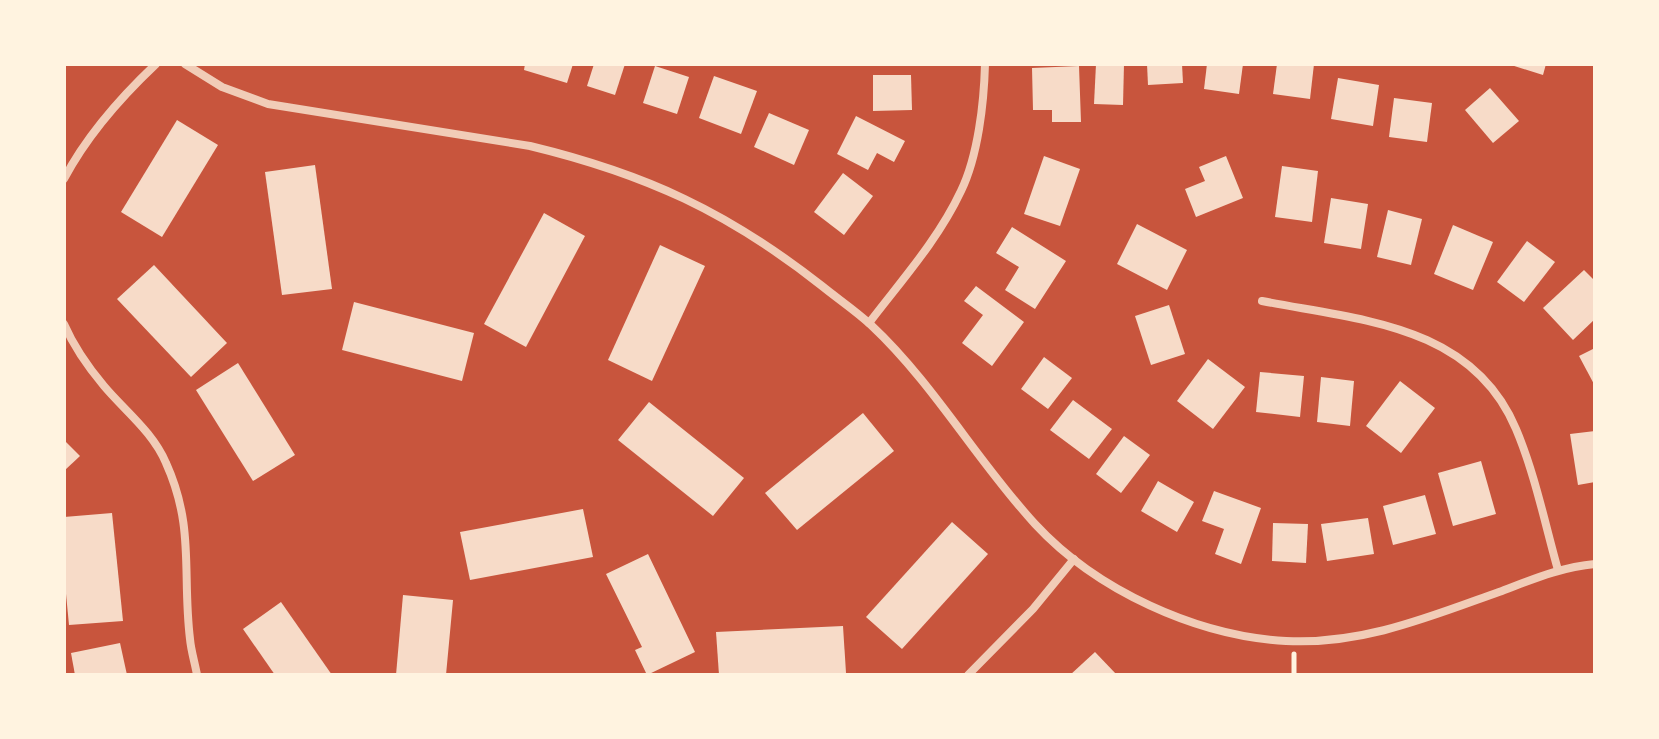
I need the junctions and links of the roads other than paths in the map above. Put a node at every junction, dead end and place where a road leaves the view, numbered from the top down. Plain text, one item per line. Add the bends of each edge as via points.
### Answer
1 (156, 64) edge
2 (185, 64) edge
3 (985, 64) edge
4 (64, 179) edge
5 (1262, 301) dead end
6 (869, 323) junction
7 (64, 324) edge
8 (1074, 559) junction
9 (1595, 564) edge
10 (1558, 570) junction
11 (197, 675) edge
12 (968, 675) edge

1 - 4 street via 85,143
2 - 6 street via 222,87 268,104 530,146 650,183 755,236
3 - 6 street via 982,111 963,189 938,234
5 - 10 street via 1415,334 1465,361 1494,392 1517,431
6 - 8 street via 1034,523
7 - 11 street via 103,385 150,436 171,475 186,528 190,639
8 - 10 street via 1163,612 1240,636 1322,642 1404,627
8 - 12 street
9 - 10 street

